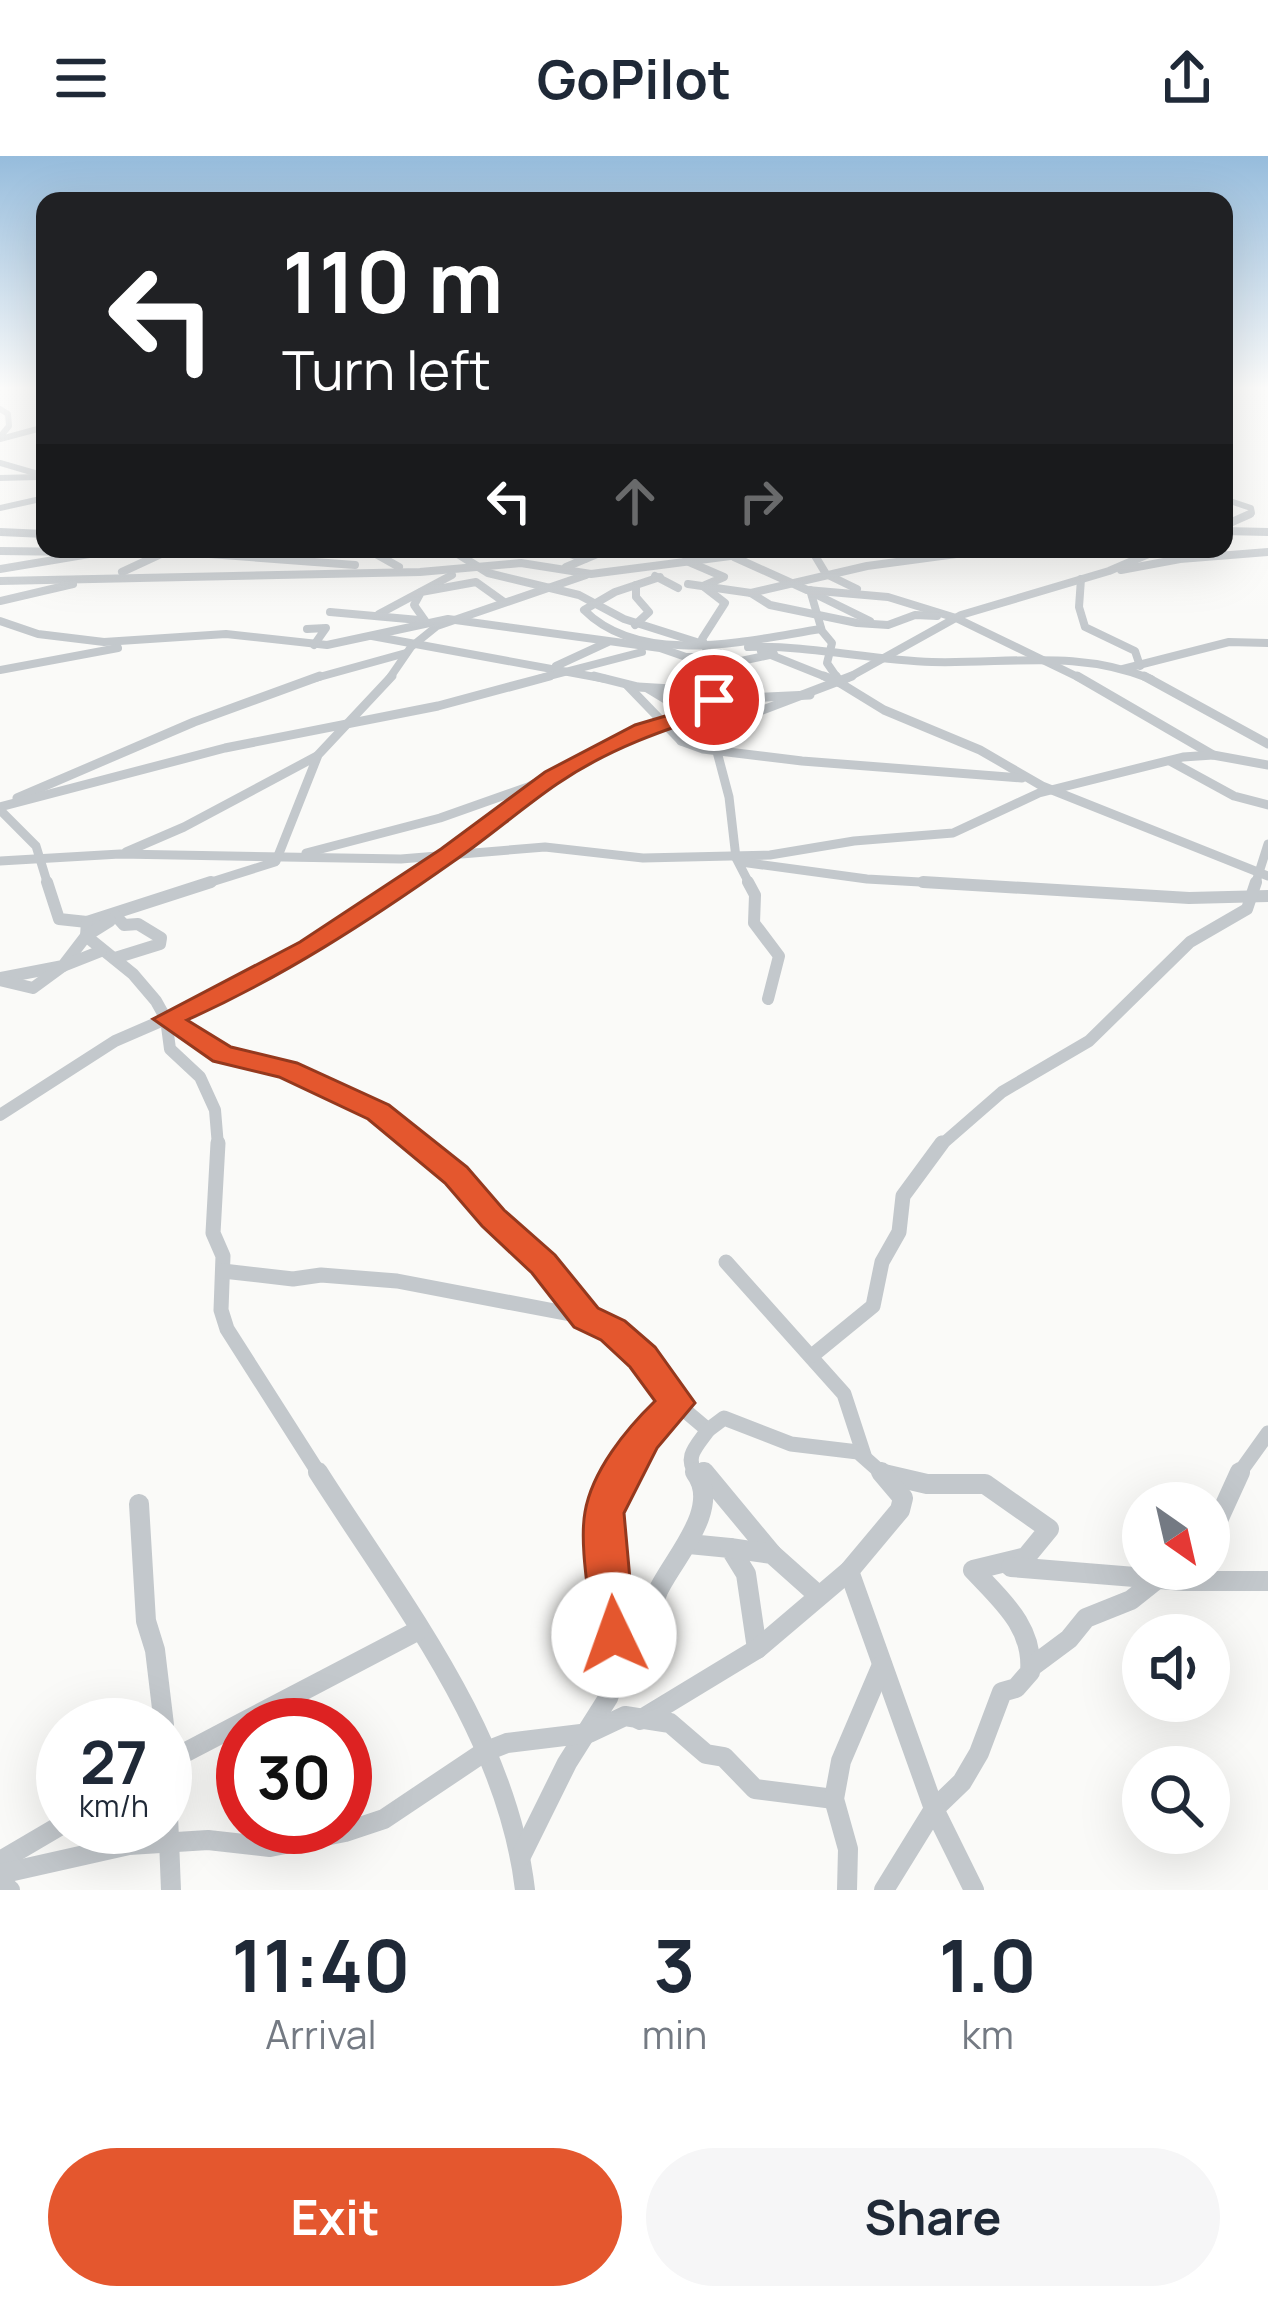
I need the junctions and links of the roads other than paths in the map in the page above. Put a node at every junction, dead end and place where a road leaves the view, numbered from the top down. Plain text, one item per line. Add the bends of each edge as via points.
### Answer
1 (36, 477) edge
2 (0, 478) edge
3 (36, 500) edge
4 (1233, 502) edge
5 (2, 509) edge
6 (19, 515) dead end
7 (1233, 523) edge
8 (1233, 527) edge
9 (1267, 530) edge
10 (36, 531) edge
11 (0, 532) edge
12 (0, 550) edge
13 (36, 552) edge
14 (1268, 552) edge
15 (1233, 555) edge
16 (69, 558) edge
17 (157, 558) edge
18 (270, 558) edge
19 (383, 558) edge
20 (467, 558) edge
21 (469, 558) edge
22 (546, 558) edge
23 (582, 558) edge
24 (687, 558) edge
25 (718, 558) edge
26 (737, 558) edge
27 (816, 558) edge
28 (933, 558) edge
29 (1140, 558) edge
30 (1193, 558) edge
31 (585, 559) joint
32 (689, 562) junction
33 (538, 564) junction
34 (645, 567) junction
35 (481, 568) junction
36 (564, 568) junction
37 (0, 569) edge
38 (386, 570) junction
39 (405, 570) junction
40 (448, 572) junction
41 (1109, 572) junction
42 (587, 574) junction
43 (826, 574) junction
44 (724, 577) junction
45 (96, 578) junction
46 (659, 578) junction
47 (419, 579) dead end
48 (1081, 579) junction
49 (0, 581) edge
50 (784, 582) junction
51 (636, 585) junction
52 (546, 586) junction
53 (709, 589) junction
54 (811, 591) junction
55 (421, 592) junction
56 (751, 593) junction
57 (882, 596) junction
58 (0, 601) edge
59 (505, 602) junction
60 (596, 602) junction
61 (723, 607) junction
62 (330, 612) dead end
63 (378, 614) junction
64 (820, 615) junction
65 (956, 618) junction
66 (453, 620) junction
67 (0, 621) edge
68 (426, 622) junction
69 (637, 624) junction
70 (875, 624) junction
71 (307, 629) dead end
72 (623, 633) junction
73 (824, 633) junction
74 (371, 635) junction
75 (143, 642) junction
76 (416, 643) junction
77 (608, 643) junction
78 (726, 643) junction
79 (1268, 643) edge
80 (314, 645) junction
81 (673, 646) junction
82 (748, 646) junction
83 (795, 646) junction
84 (706, 647) junction
85 (830, 648) junction
86 (660, 649) junction
87 (406, 652) junction
88 (773, 655) junction
89 (889, 657) junction
90 (1040, 657) junction
91 (1140, 666) junction
92 (554, 667) junction
93 (1122, 669) junction
94 (0, 670) edge
95 (571, 670) junction
96 (840, 682) junction
97 (627, 685) junction
98 (647, 688) junction
99 (709, 689) junction
100 (477, 695) junction
101 (810, 695) junction
102 (758, 696) junction
103 (717, 707) junction
104 (704, 712) junction
105 (665, 723) junction
106 (340, 726) junction
107 (718, 726) junction
108 (681, 741) junction
109 (1268, 744) edge
110 (717, 751) junction
111 (1213, 754) junction
112 (318, 755) junction
113 (1170, 761) junction
114 (1268, 765) edge
115 (552, 777) junction
116 (1028, 780) junction
117 (1052, 790) junction
118 (1268, 805) edge
119 (0, 808) edge
120 (1268, 844) edge
121 (120, 854) junction
122 (449, 854) junction
123 (281, 858) junction
124 (41, 860) junction
125 (737, 860) junction
126 (0, 861) edge
127 (1264, 874) edge
128 (1251, 896) junction
129 (1268, 896) edge
130 (118, 914) junction
131 (87, 929) junction
132 (108, 955) junction
133 (64, 966) junction
134 (0, 979) edge
135 (768, 999) dead end
136 (166, 1019) junction
137 (0, 1115) edge
138 (726, 1262) dead end
139 (223, 1271) junction
140 (586, 1317) junction
141 (813, 1355) junction
142 (677, 1403) junction
143 (708, 1430) junction
144 (1268, 1433) edge
145 (690, 1455) junction
146 (865, 1456) junction
147 (878, 1473) junction
148 (1230, 1493) edge
149 (139, 1504) dead end
150 (689, 1544) junction
151 (730, 1549) junction
152 (772, 1554) junction
153 (1010, 1567) junction
154 (849, 1570) junction
155 (1122, 1572) edge
156 (1230, 1578) edge
157 (1268, 1581) edge
158 (1143, 1590) edge
159 (818, 1595) junction
160 (419, 1630) junction
161 (758, 1649) junction
162 (882, 1664) junction
163 (1034, 1665) junction
164 (616, 1674) junction
165 (161, 1698) edge
166 (640, 1720) junction
167 (589, 1732) junction
168 (192, 1742) edge
169 (484, 1751) junction
170 (834, 1799) junction
171 (934, 1809) junction
172 (36, 1840) edge
173 (192, 1842) edge
174 (89, 1854) edge
175 (167, 1854) edge
176 (521, 1856) junction
177 (0, 1861) edge
178 (0, 1874) edge
179 (0, 1889) edge
180 (10, 1890) edge
181 (171, 1890) edge
182 (526, 1890) edge
183 (847, 1890) edge
184 (884, 1890) edge
185 (974, 1890) edge

1 - 2 street
3 - 5 street
4 - 7 street via 1252,513
5 - 6 street
8 - 9 street
10 - 11 street
12 - 13 street
14 - 15 street
16 - 37 street
17 - 45 street
18 - 38 street
19 - 39 street
20 - 40 street
21 - 35 street
22 - 33 street
23 - 31 street
24 - 32 street
25 - 32 street
26 - 50 street
27 - 43 street
28 - 43 street
29 - 41 street
30 - 41 street
31 - 36 street
32 - 34 street
32 - 44 street
33 - 35 street
33 - 36 street
34 - 42 street
34 - 46 street
35 - 40 street
35 - 52 street
36 - 42 street
38 - 39 street
38 - 45 street
39 - 40 street
40 - 47 street
40 - 55 street
41 - 48 street
42 - 52 street
43 - 50 street
43 - 57 street
44 - 53 street via 705,584
44 - 56 street
45 - 49 street
45 - 58 street
46 - 51 street
46 - 53 street
48 - 65 street
48 - 91 street via 1085,626 1135,651
50 - 54 street
50 - 56 street
51 - 60 street
51 - 69 street via 650,611
52 - 59 street
52 - 60 street
53 - 56 street
53 - 61 street via 724,598
54 - 57 street
54 - 64 street
54 - 70 street
55 - 59 street via 476,582
55 - 63 street
55 - 68 street via 414,605
56 - 61 street
56 - 64 street
57 - 65 street
59 - 66 street
60 - 69 street
60 - 72 street via 584,608 587,615
61 - 84 street
62 - 63 street
63 - 68 street
64 - 70 street
64 - 73 street
65 - 70 street
65 - 89 street
65 - 90 street
66 - 68 street
66 - 76 street
66 - 77 street
67 - 75 street via 52,637
68 - 74 street
69 - 72 street
69 - 84 street
71 - 80 street via 328,630
72 - 77 street
72 - 81 street
73 - 78 street
73 - 83 street
73 - 85 street
74 - 76 street
74 - 80 street
75 - 80 street via 226,634
75 - 94 street
76 - 87 street
76 - 92 street
77 - 86 street
77 - 92 street
78 - 82 street
78 - 84 street
79 - 91 street via 1229,643
81 - 84 street
81 - 86 street
82 - 83 street
82 - 88 street
83 - 85 street
83 - 88 street
84 - 86 street via 686,656
84 - 88 street via 752,661
84 - 99 street via 698,666
85 - 89 street
85 - 96 street via 827,663
86 - 95 street
87 - 106 street via 397,672
87 - 119 street via 207,717
88 - 96 street
89 - 90 street
89 - 96 street
90 - 93 street
90 - 111 street
91 - 93 street
92 - 95 street
92 - 100 street
93 - 109 street
95 - 97 street
95 - 100 street
96 - 101 street
96 - 116 street
97 - 98 street
97 - 105 street
98 - 99 street
98 - 104 street via 680,709
99 - 102 street
99 - 103 street
100 - 106 street
101 - 102 street
101 - 107 street
102 - 103 street
103 - 104 street
103 - 107 street
104 - 105 street
104 - 107 street
105 - 108 street
105 - 115 street
106 - 112 street
106 - 119 street
107 - 108 street
107 - 110 street
108 - 110 street
110 - 116 street
110 - 125 street
111 - 113 street
111 - 114 street
112 - 121 street
112 - 123 street
113 - 117 street
113 - 118 street
115 - 122 street
115 - 123 street via 433,820
116 - 117 street
117 - 125 street via 953,833
117 - 127 street
119 - 124 street
120 - 127 street
121 - 123 street
121 - 124 street
122 - 123 street
122 - 125 street via 545,847
122 - 136 street via 309,947
123 - 130 street
124 - 126 street
124 - 131 street via 59,920
125 - 128 street via 867,879
125 - 135 street via 755,895 754,923 779,956
127 - 128 street
128 - 129 street
128 - 141 street via 1247,909 1190,942 1089,1041 972,1113 930,1154 904,1196 873,1306
130 - 131 street
130 - 132 street via 160,944
131 - 132 street
131 - 133 street
132 - 133 street
132 - 136 street
133 - 134 street
136 - 137 street via 85,1057
136 - 139 street via 170,1049 200,1078 214,1110 213,1233
136 - 140 street via 223,1054 287,1069 379,1112 456,1175
138 - 141 street
139 - 140 street via 397,1281
139 - 160 street via 227,1329
140 - 142 street via 642,1357
141 - 146 street via 844,1394
142 - 143 street
142 - 164 street via 644,1436 604,1513
143 - 145 street
143 - 146 street via 724,1418 743,1419 764,1437
144 - 148 street
145 - 150 street via 702,1500
145 - 152 street
146 - 147 street
147 - 153 street via 986,1484 1021,1504 1049,1529 1030,1556
147 - 154 street via 903,1498 900,1510
149 - 165 street via 146,1621
150 - 151 street
150 - 164 street via 656,1597 643,1643
151 - 152 street
151 - 161 street via 746,1574
152 - 159 street
153 - 155 street
153 - 163 street via 973,1570 1011,1608
154 - 159 street
154 - 162 street
156 - 157 street
158 - 163 street via 1086,1618
159 - 161 street
160 - 168 street
160 - 169 street via 468,1707
161 - 166 street
162 - 170 street
162 - 171 street
163 - 171 street via 1023,1687 1002,1692 979,1753
164 - 167 street
166 - 167 street via 625,1716
166 - 170 street via 684,1732 755,1789
167 - 169 street
167 - 176 street
169 - 173 street via 384,1819 345,1832 270,1847
169 - 176 street
170 - 183 street via 848,1849
171 - 184 street
171 - 185 street
172 - 177 street
174 - 178 street
175 - 181 street
176 - 182 street
179 - 180 street

